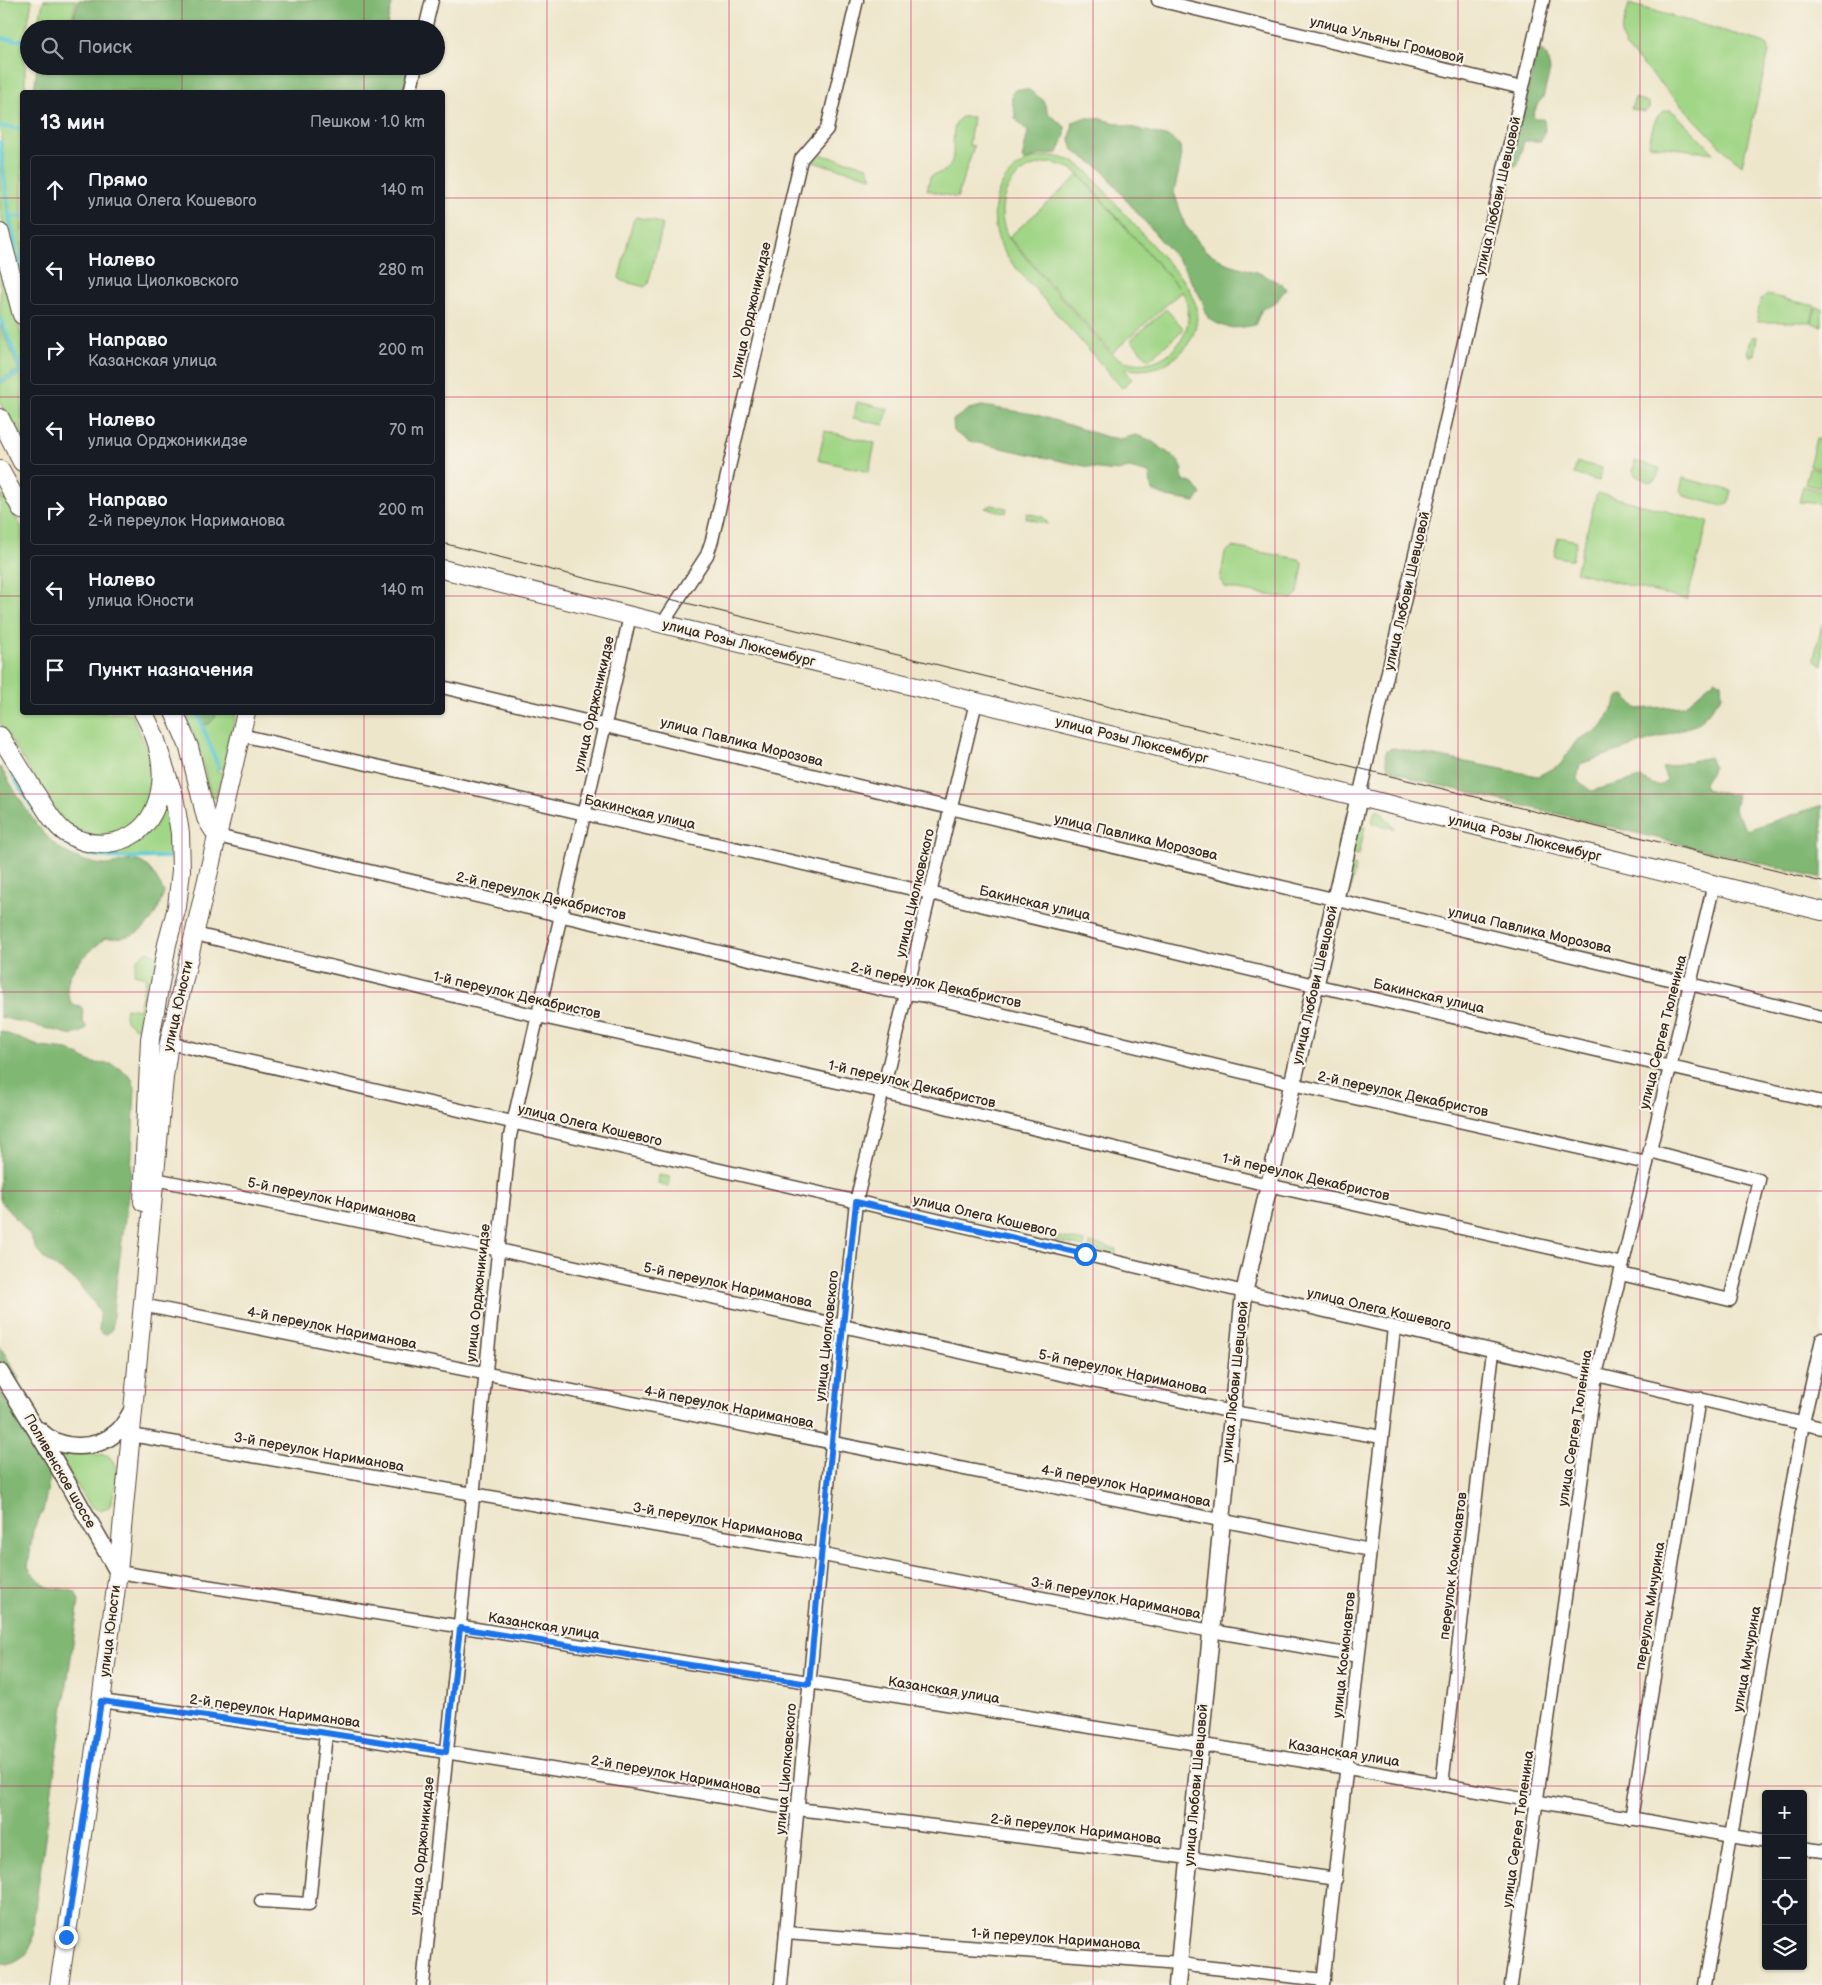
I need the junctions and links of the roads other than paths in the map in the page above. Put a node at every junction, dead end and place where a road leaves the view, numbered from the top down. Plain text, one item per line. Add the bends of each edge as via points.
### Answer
1 (432, 0) edge
2 (857, 0) edge
3 (1158, 0) edge
4 (1543, 0) edge
5 (427, 20) edge
6 (414, 75) edge
7 (1522, 88) junction
8 (410, 90) edge
9 (0, 233) edge
10 (20, 308) edge
11 (0, 418) edge
12 (20, 458) edge
13 (0, 466) edge
14 (0, 470) edge
15 (20, 471) edge
16 (20, 506) edge
17 (445, 570) edge
18 (630, 616) junction
19 (663, 623) junction
20 (445, 688) edge
21 (976, 702) junction
22 (144, 715) edge
23 (175, 715) edge
24 (245, 715) edge
25 (605, 724) junction
26 (241, 735) junction
27 (0, 736) edge
28 (158, 748) junction
29 (1358, 797) junction
30 (950, 808) junction
31 (584, 815) junction
32 (218, 836) junction
33 (1714, 884) junction
34 (930, 893) junction
35 (1334, 900) junction
36 (1822, 911) edge
37 (561, 916) junction
38 (195, 934) junction
39 (1690, 984) junction
40 (1314, 985) junction
41 (906, 993) junction
42 (538, 1016) junction
43 (1822, 1017) edge
44 (169, 1043) junction
45 (1671, 1066) junction
46 (1292, 1084) junction
47 (883, 1092) junction
48 (1822, 1102) edge
49 (513, 1123) junction
50 (1649, 1157) junction
51 (155, 1179) junction
52 (1759, 1180) joint
53 (1268, 1185) junction
54 (856, 1202) junction
55 (498, 1250) junction
56 (1622, 1269) junction
57 (1244, 1292) junction
58 (142, 1306) junction
59 (843, 1326) junction
60 (1394, 1328) junction
61 (1822, 1339) edge
62 (1493, 1351) junction
63 (0, 1372) edge
64 (485, 1374) junction
65 (1596, 1375) junction
66 (1699, 1398) junction
67 (133, 1410) junction
68 (1232, 1412) junction
69 (1803, 1423) junction
70 (34, 1425) junction
71 (1822, 1428) edge
72 (131, 1435) junction
73 (1382, 1437) junction
74 (832, 1443) junction
75 (473, 1494) junction
76 (1222, 1521) junction
77 (1370, 1550) junction
78 (821, 1555) junction
79 (118, 1572) junction
80 (460, 1628) junction
81 (1211, 1632) junction
82 (1358, 1656) junction
83 (809, 1684) junction
84 (101, 1701) junction
85 (326, 1733) junction
86 (1200, 1746) junction
87 (446, 1752) junction
88 (1348, 1768) junction
89 (1442, 1785) junction
90 (1537, 1803) junction
91 (797, 1810) junction
92 (1631, 1819) junction
93 (1731, 1836) junction
94 (1762, 1841) edge
95 (1807, 1849) edge
96 (1822, 1851) edge
97 (1190, 1858) junction
98 (1336, 1879) junction
99 (261, 1901) dead end
100 (786, 1933) junction
101 (1179, 1963) junction
102 (1324, 1982) edge
103 (59, 1985) edge
104 (423, 1985) edge
105 (781, 1985) edge
106 (1177, 1985) edge
107 (1511, 1985) edge
108 (1705, 1985) edge

1 - 5 street
2 - 19 street, улица Орджоникидзе via 827,129 801,159 712,540 707,555
3 - 7 street, улица Ульяны Громовой
4 - 7 street, улица Любови Шевцовой
6 - 8 street
7 - 29 street, улица Любови Шевцовой
9 - 10 main road
11 - 12 main road
13 - 15 main road
14 - 16 main road
17 - 18 main road, улица Розы Люксембург
18 - 19 main road, улица Розы Люксембург
18 - 25 street, улица Орджоникидзе
19 - 21 main road, улица Розы Люксембург
20 - 25 street, улица Павлика Морозова
21 - 29 main road, улица Розы Люксембург
21 - 30 street, улица Циолковского
22 - 28 main road
23 - 32 main road via 189,747 206,818
24 - 26 main road, улица Юности
25 - 30 street, улица Павлика Морозова
25 - 31 street, улица Орджоникидзе
26 - 31 street, Бакинская улица
26 - 32 main road, улица Юности
27 - 28 main road via 58,825 72,837 99,844 126,838 142,828 153,813 162,787
28 - 58 main road, улица Юности via 174,796 181,870 177,907 150,1039 143,1176
29 - 33 main road, улица Розы Люксембург
29 - 35 street, улица Любови Шевцовой
30 - 34 street, улица Циолковского
30 - 35 street, улица Павлика Морозова
31 - 34 street, Бакинская улица
31 - 37 street, улица Орджоникидзе
32 - 37 street, 2-й переулок Декабристов
32 - 38 main road, улица Юности
33 - 36 main road, улица Розы Люксембург
33 - 39 street, улица Сергея Тюленина
34 - 40 street, Бакинская улица
34 - 41 street, улица Циолковского
35 - 39 street, улица Павлика Морозова
35 - 40 street, улица Любови Шевцовой
37 - 41 street, 2-й переулок Декабристов
37 - 42 street, улица Орджоникидзе
38 - 42 street, 1-й переулок Декабристов
38 - 44 main road, улица Юности
39 - 43 street, улица Павлика Морозова
39 - 45 street, улица Сергея Тюленина
40 - 45 street, Бакинская улица
40 - 46 street, улица Любови Шевцовой
41 - 46 street, 2-й переулок Декабристов
41 - 47 street, улица Циолковского
42 - 47 street, 1-й переулок Декабристов
42 - 49 street, улица Орджоникидзе
44 - 49 street, улица Олега Кошевого
44 - 51 main road, улица Юности
45 - 48 street, Бакинская улица
45 - 50 street, улица Сергея Тюленина
46 - 50 street, 2-й переулок Декабристов
46 - 53 street, улица Любови Шевцовой
47 - 53 street, 1-й переулок Декабристов
47 - 54 street, улица Циолковского
49 - 54 street, улица Олега Кошевого
49 - 55 street, улица Орджоникидзе
50 - 52 street, 2-й переулок Декабристов
50 - 56 street, улица Сергея Тюленина
51 - 55 street, 5-й переулок Нариманова
51 - 58 main road, улица Юности
52 - 56 street, 1-й переулок Декабристов via 1730,1300
53 - 56 street, 1-й переулок Декабристов
53 - 57 street, улица Любови Шевцовой
54 - 57 street, улица Олега Кошевого
54 - 59 street, улица Циолковского
55 - 59 street, 5-й переулок Нариманова
55 - 64 street, улица Орджоникидзе
56 - 65 street, улица Сергея Тюленина
57 - 60 street, улица Олега Кошевого
57 - 68 street, улица Любови Шевцовой
58 - 64 street, 4-й переулок Нариманова
58 - 67 main road, улица Юности
59 - 68 street, 5-й переулок Нариманова
59 - 74 street, улица Циолковского
60 - 62 street, улица Олега Кошевого
60 - 73 street, улица Космонавтов
61 - 69 street, улица Мичурина
62 - 65 street, улица Олега Кошевого
62 - 89 street, переулок Космонавтов
63 - 70 street, Поливенское шоссе
64 - 74 street, 4-й переулок Нариманова
64 - 75 street, улица Орджоникидзе
65 - 66 street, улица Олега Кошевого
65 - 90 street, улица Сергея Тюленина
66 - 69 street, улица Олега Кошевого
66 - 92 street, переулок Мичурина
67 - 70 street via 118,1432 94,1444 81,1446 55,1441
67 - 72 main road, улица Юности
68 - 73 street, 5-й переулок Нариманова
68 - 76 street, улица Любови Шевцовой
69 - 71 street, улица Олега Кошевого
69 - 93 street, улица Мичурина
70 - 79 street, Поливенское шоссе
72 - 75 street, 3-й переулок Нариманова
72 - 79 main road, улица Юности
73 - 77 street, улица Космонавтов
74 - 76 street, 4-й переулок Нариманова
74 - 78 street, улица Циолковского
75 - 78 street, 3-й переулок Нариманова
75 - 80 street, улица Орджоникидзе
76 - 77 street, 4-й переулок Нариманова
76 - 81 street, улица Любови Шевцовой
77 - 82 street, улица Космонавтов
78 - 81 street, 3-й переулок Нариманова
78 - 83 street, улица Циолковского
79 - 80 street, Казанская улица
79 - 84 main road, улица Юности
80 - 83 street, Казанская улица
80 - 87 street, улица Орджоникидзе
81 - 82 street, 3-й переулок Нариманова
81 - 86 street, улица Любови Шевцовой
82 - 88 street, улица Космонавтов
83 - 86 street, Казанская улица
83 - 91 street, улица Циолковского
84 - 85 street, 2-й переулок Нариманова
84 - 103 main road, улица Юности
85 - 87 street, 2-й переулок Нариманова
85 - 99 street via 309,1904
86 - 88 street, Казанская улица
86 - 97 street, улица Любови Шевцовой
87 - 91 street, 2-й переулок Нариманова
87 - 104 street, улица Орджоникидзе
88 - 89 street, Казанская улица
88 - 98 street, улица Космонавтов
89 - 90 street, Казанская улица
90 - 92 street, Казанская улица
90 - 107 street, улица Сергея Тюленина
91 - 97 street, 2-й переулок Нариманова
91 - 100 street, улица Циолковского
92 - 93 street, Казанская улица
93 - 94 street, Казанская улица
93 - 108 street, улица Мичурина
95 - 96 street
97 - 98 street, 2-й переулок Нариманова
97 - 101 street, улица Любови Шевцовой
98 - 102 street, улица Космонавтов
100 - 101 street, 1-й переулок Нариманова
100 - 105 street, улица Циолковского
101 - 102 street, 1-й переулок Нариманова
101 - 106 street, улица Любови Шевцовой

